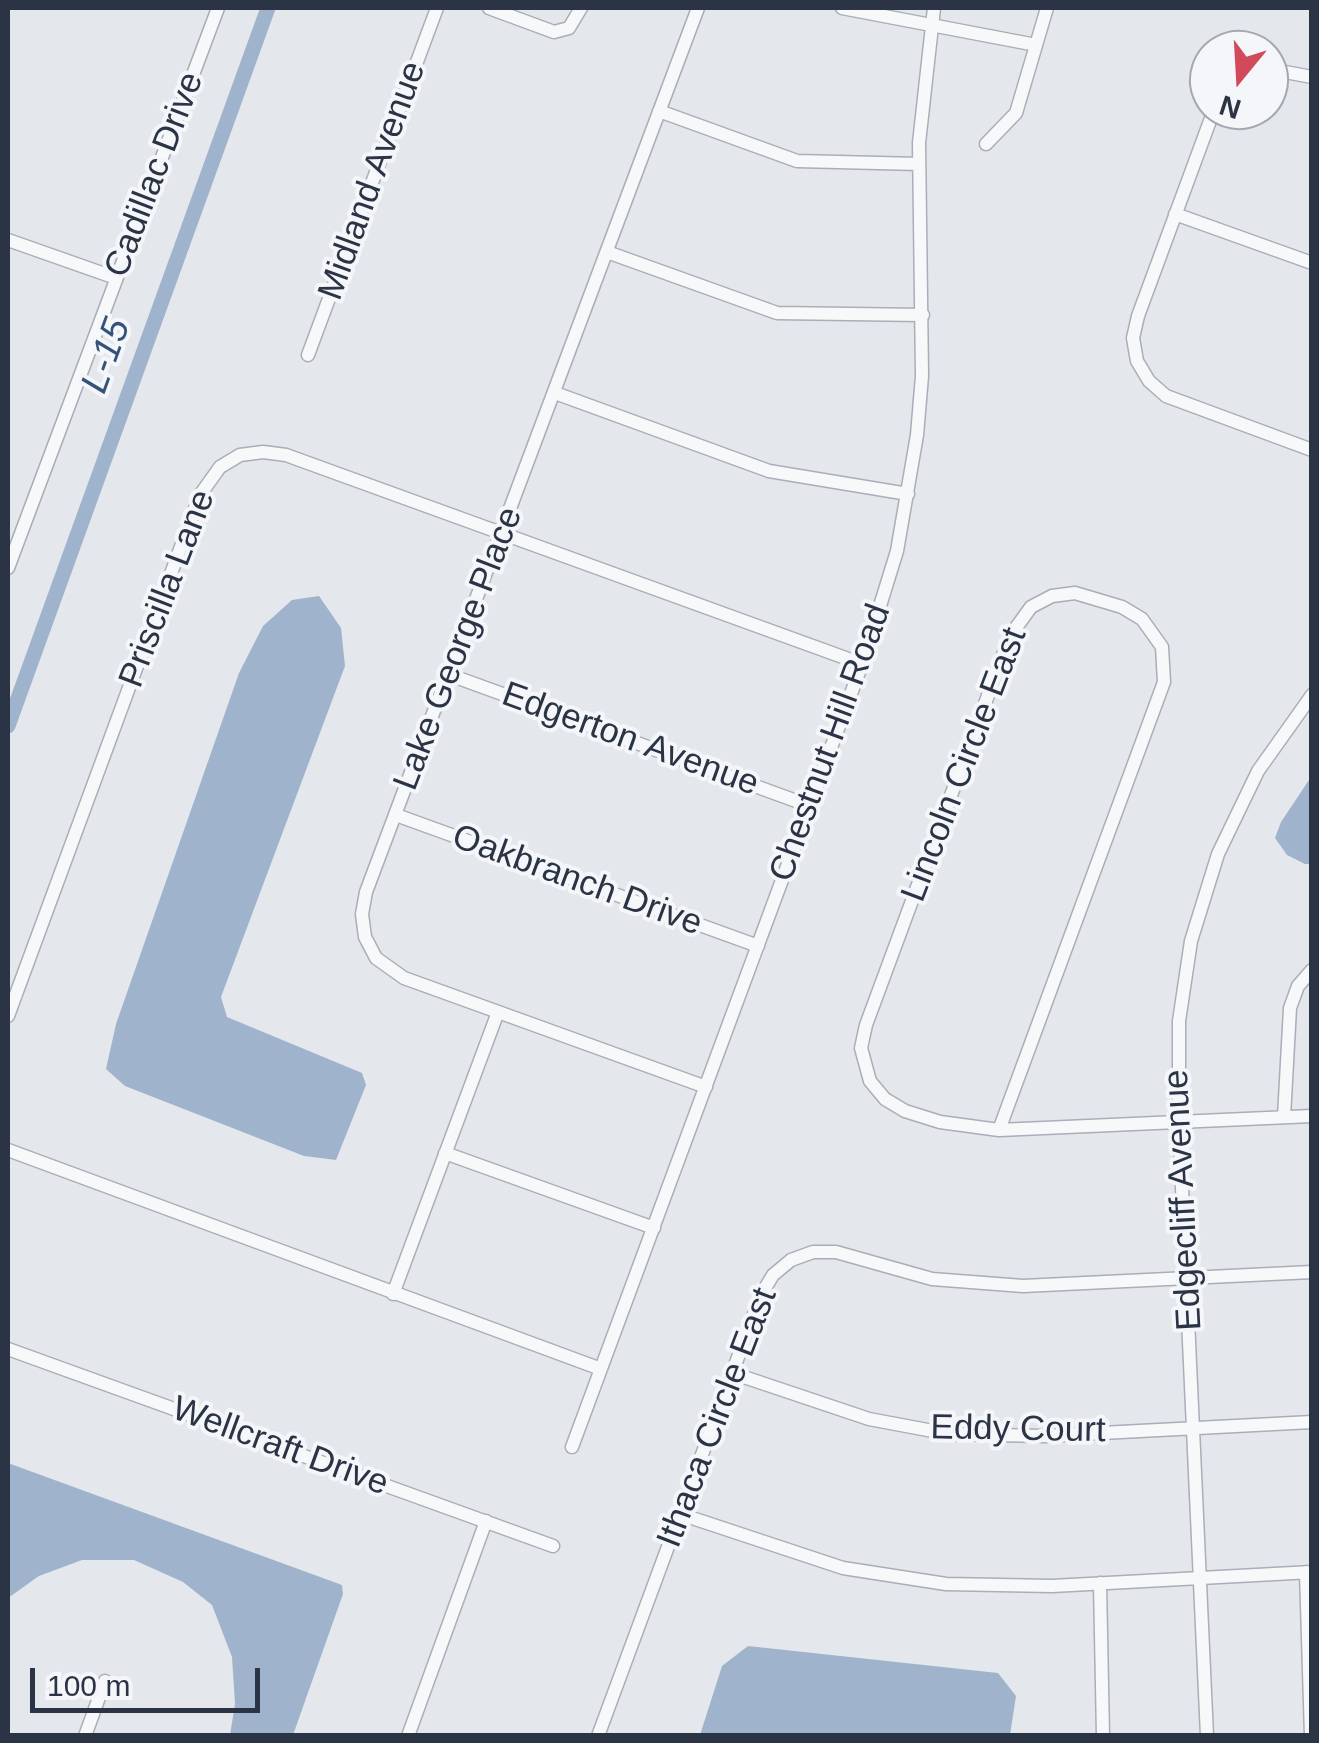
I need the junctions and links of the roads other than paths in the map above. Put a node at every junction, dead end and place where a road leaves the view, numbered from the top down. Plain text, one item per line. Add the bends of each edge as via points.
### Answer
1 (218, 8) edge
2 (437, 8) edge
3 (488, 8) edge
4 (581, 8) edge
5 (698, 8) edge
6 (842, 8) edge
7 (934, 8) edge
8 (1047, 8) edge
9 (931, 25) junction
10 (1036, 45) junction
11 (659, 111) junction
12 (1206, 130) edge
13 (986, 144) dead end
14 (919, 164) junction
15 (1175, 214) junction
16 (8, 240) edge
17 (607, 252) junction
18 (1312, 264) edge
19 (116, 278) junction
20 (923, 315) junction
21 (308, 355) dead end
22 (555, 393) junction
23 (1312, 450) edge
24 (908, 494) junction
25 (502, 534) junction
26 (8, 568) edge
27 (862, 664) junction
28 (450, 675) junction
29 (1312, 696) edge
30 (810, 806) junction
31 (396, 815) junction
32 (758, 946) junction
33 (1312, 970) edge
34 (498, 1012) junction
35 (8, 1016) edge
36 (706, 1087) junction
37 (1312, 1116) edge
38 (1284, 1117) junction
39 (1179, 1122) junction
40 (999, 1130) junction
41 (8, 1150) edge
42 (446, 1153) junction
43 (654, 1228) junction
44 (1312, 1272) edge
45 (1187, 1278) junction
46 (393, 1294) junction
47 (8, 1349) edge
48 (601, 1369) junction
49 (732, 1373) junction
50 (1312, 1422) edge
51 (1195, 1428) junction
52 (572, 1447) dead end
53 (680, 1514) junction
54 (486, 1521) junction
55 (552, 1546) dead end
56 (1309, 1572) edge
57 (1203, 1578) junction
58 (1100, 1584) junction
59 (105, 1681) dead end
60 (84, 1736) edge
61 (408, 1736) edge
62 (598, 1736) edge
63 (1103, 1736) edge
64 (1207, 1736) edge
65 (1310, 1736) edge

1 - 19 street, Cadillac Drive
2 - 21 street, Midland Avenue
3 - 4 street via 554,32 569,28
5 - 11 street, Lake George Place
6 - 9 street
7 - 9 street, Chestnut Hill Road
8 - 10 street
9 - 10 street
9 - 14 street, Chestnut Hill Road
10 - 13 street via 1016,113
11 - 14 street via 797,161
11 - 17 street, Lake George Place
12 - 15 street
14 - 20 street, Chestnut Hill Road
15 - 18 street
15 - 23 street via 1134,327 1142,372 1178,402
16 - 19 street
17 - 20 street via 777,313
17 - 22 street, Lake George Place
19 - 26 street, Cadillac Drive
20 - 24 street, Chestnut Hill Road
22 - 24 street via 768,471
22 - 25 street, Lake George Place
24 - 27 street, Chestnut Hill Road
25 - 27 street, Priscilla Lane
25 - 28 street, Lake George Place
25 - 35 street, Priscilla Lane via 274,452 240,456 220,467 200,495
27 - 30 street, Chestnut Hill Road
28 - 30 street, Edgerton Avenue
28 - 31 street, Lake George Place
29 - 39 street, Edgecliff Avenue via 1244,798 1203,897 1179,1021
30 - 32 street, Chestnut Hill Road
31 - 32 street, Oakbranch Drive
31 - 34 street, Lake George Place via 363,903 370,948 394,973
32 - 36 street, Chestnut Hill Road
33 - 38 street via 1290,1008
34 - 36 street, Lake George Place
34 - 42 street
36 - 43 street, Chestnut Hill Road
37 - 38 street, Lincoln Circle East
38 - 39 street, Lincoln Circle East
39 - 40 street, Lincoln Circle East
39 - 45 street, Edgecliff Avenue
40 - 40 street, Lincoln Circle East via 940,1122 894,1106 870,1081 863,1036 1015,626 1052,596 1086,594 1132,612 1150,627 1164,658 1164,682
41 - 46 street
42 - 43 street
42 - 46 street
43 - 48 street, Chestnut Hill Road
44 - 45 street, Ithaca Circle East
45 - 49 street, Ithaca Circle East via 977,1285 813,1252 791,1260 766,1284
45 - 51 street, Edgecliff Avenue
46 - 48 street
47 - 54 street, Wellcraft Drive
48 - 52 street, Chestnut Hill Road
49 - 51 street, Eddy Court via 869,1420 949,1434
49 - 53 street, Ithaca Circle East
50 - 51 street, Eddy Court
51 - 57 street, Edgecliff Avenue
53 - 58 street via 780,1551 894,1578 998,1587
53 - 62 street, Ithaca Circle East
54 - 55 street, Wellcraft Drive
54 - 61 street
56 - 57 street
56 - 65 street
57 - 58 street
57 - 64 street, Edgecliff Avenue
58 - 63 street
59 - 60 street

